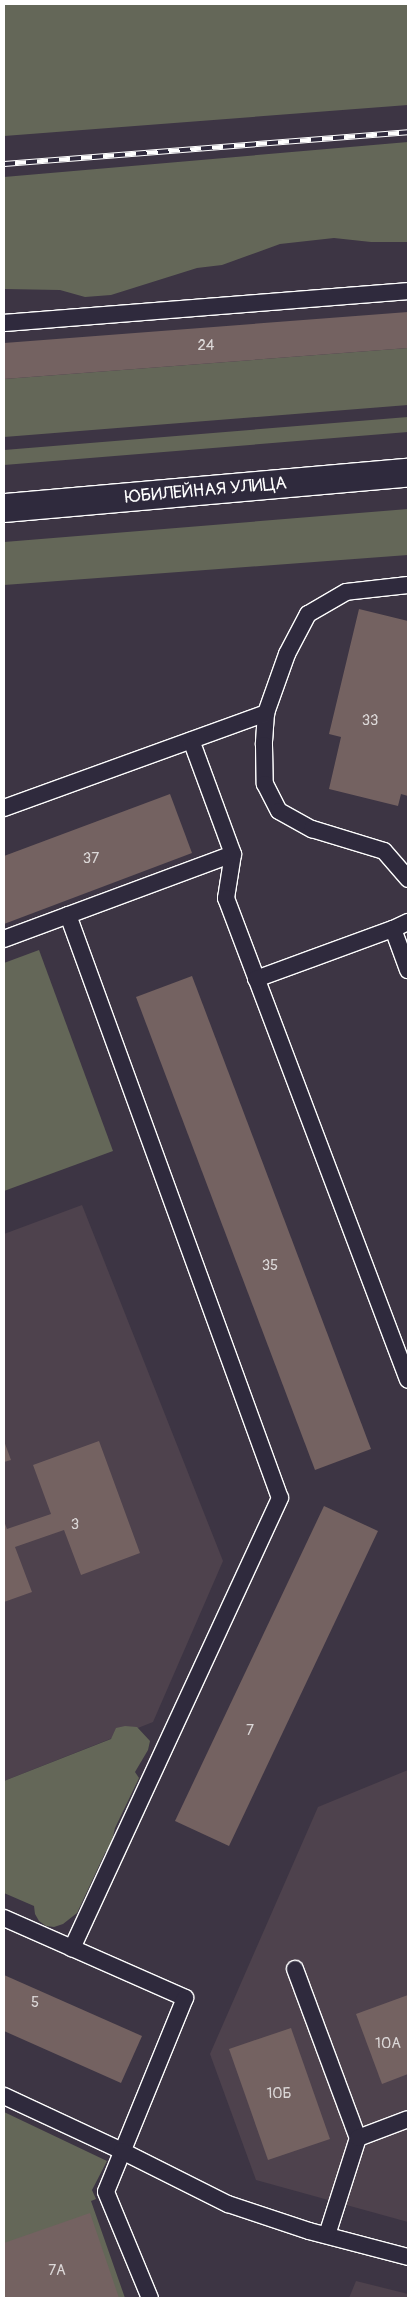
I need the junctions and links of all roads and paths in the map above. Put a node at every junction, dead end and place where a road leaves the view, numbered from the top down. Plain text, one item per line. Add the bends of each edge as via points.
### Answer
1 (408, 291) edge
2 (4, 323) edge
3 (408, 473) edge
4 (4, 508) edge
5 (408, 585) edge
6 (266, 713) junction
7 (191, 740) junction
8 (4, 808) edge
9 (233, 854) junction
10 (408, 879) edge
11 (68, 915) junction
12 (408, 922) edge
13 (393, 929) junction
14 (4, 939) edge
15 (408, 970) edge
16 (256, 978) junction
17 (408, 1380) edge
18 (4, 1918) edge
19 (72, 1948) junction
20 (295, 1970) dead end
21 (4, 2096) edge
22 (408, 2119) edge
23 (358, 2138) junction
24 (122, 2151) junction
25 (327, 2235) junction
26 (408, 2257) edge
27 (150, 2298) edge

1 - 2 lane
3 - 4 main road, ЮБИЛЕЙНАЯ УЛИЦА
5 - 6 lane via 346,592 308,614 288,654
6 - 7 lane
6 - 10 lane via 265,784 279,811 312,829 384,851
7 - 8 lane
7 - 9 lane
9 - 11 lane
9 - 16 lane via 226,898
11 - 14 lane
11 - 19 lane via 280,1498
12 - 13 lane
13 - 15 lane
13 - 16 lane
16 - 17 lane
18 - 19 lane
19 - 24 lane via 185,1998
20 - 23 lane
21 - 24 lane
22 - 23 lane
23 - 25 lane
24 - 25 lane via 228,2204
24 - 27 lane via 106,2192
25 - 26 lane

